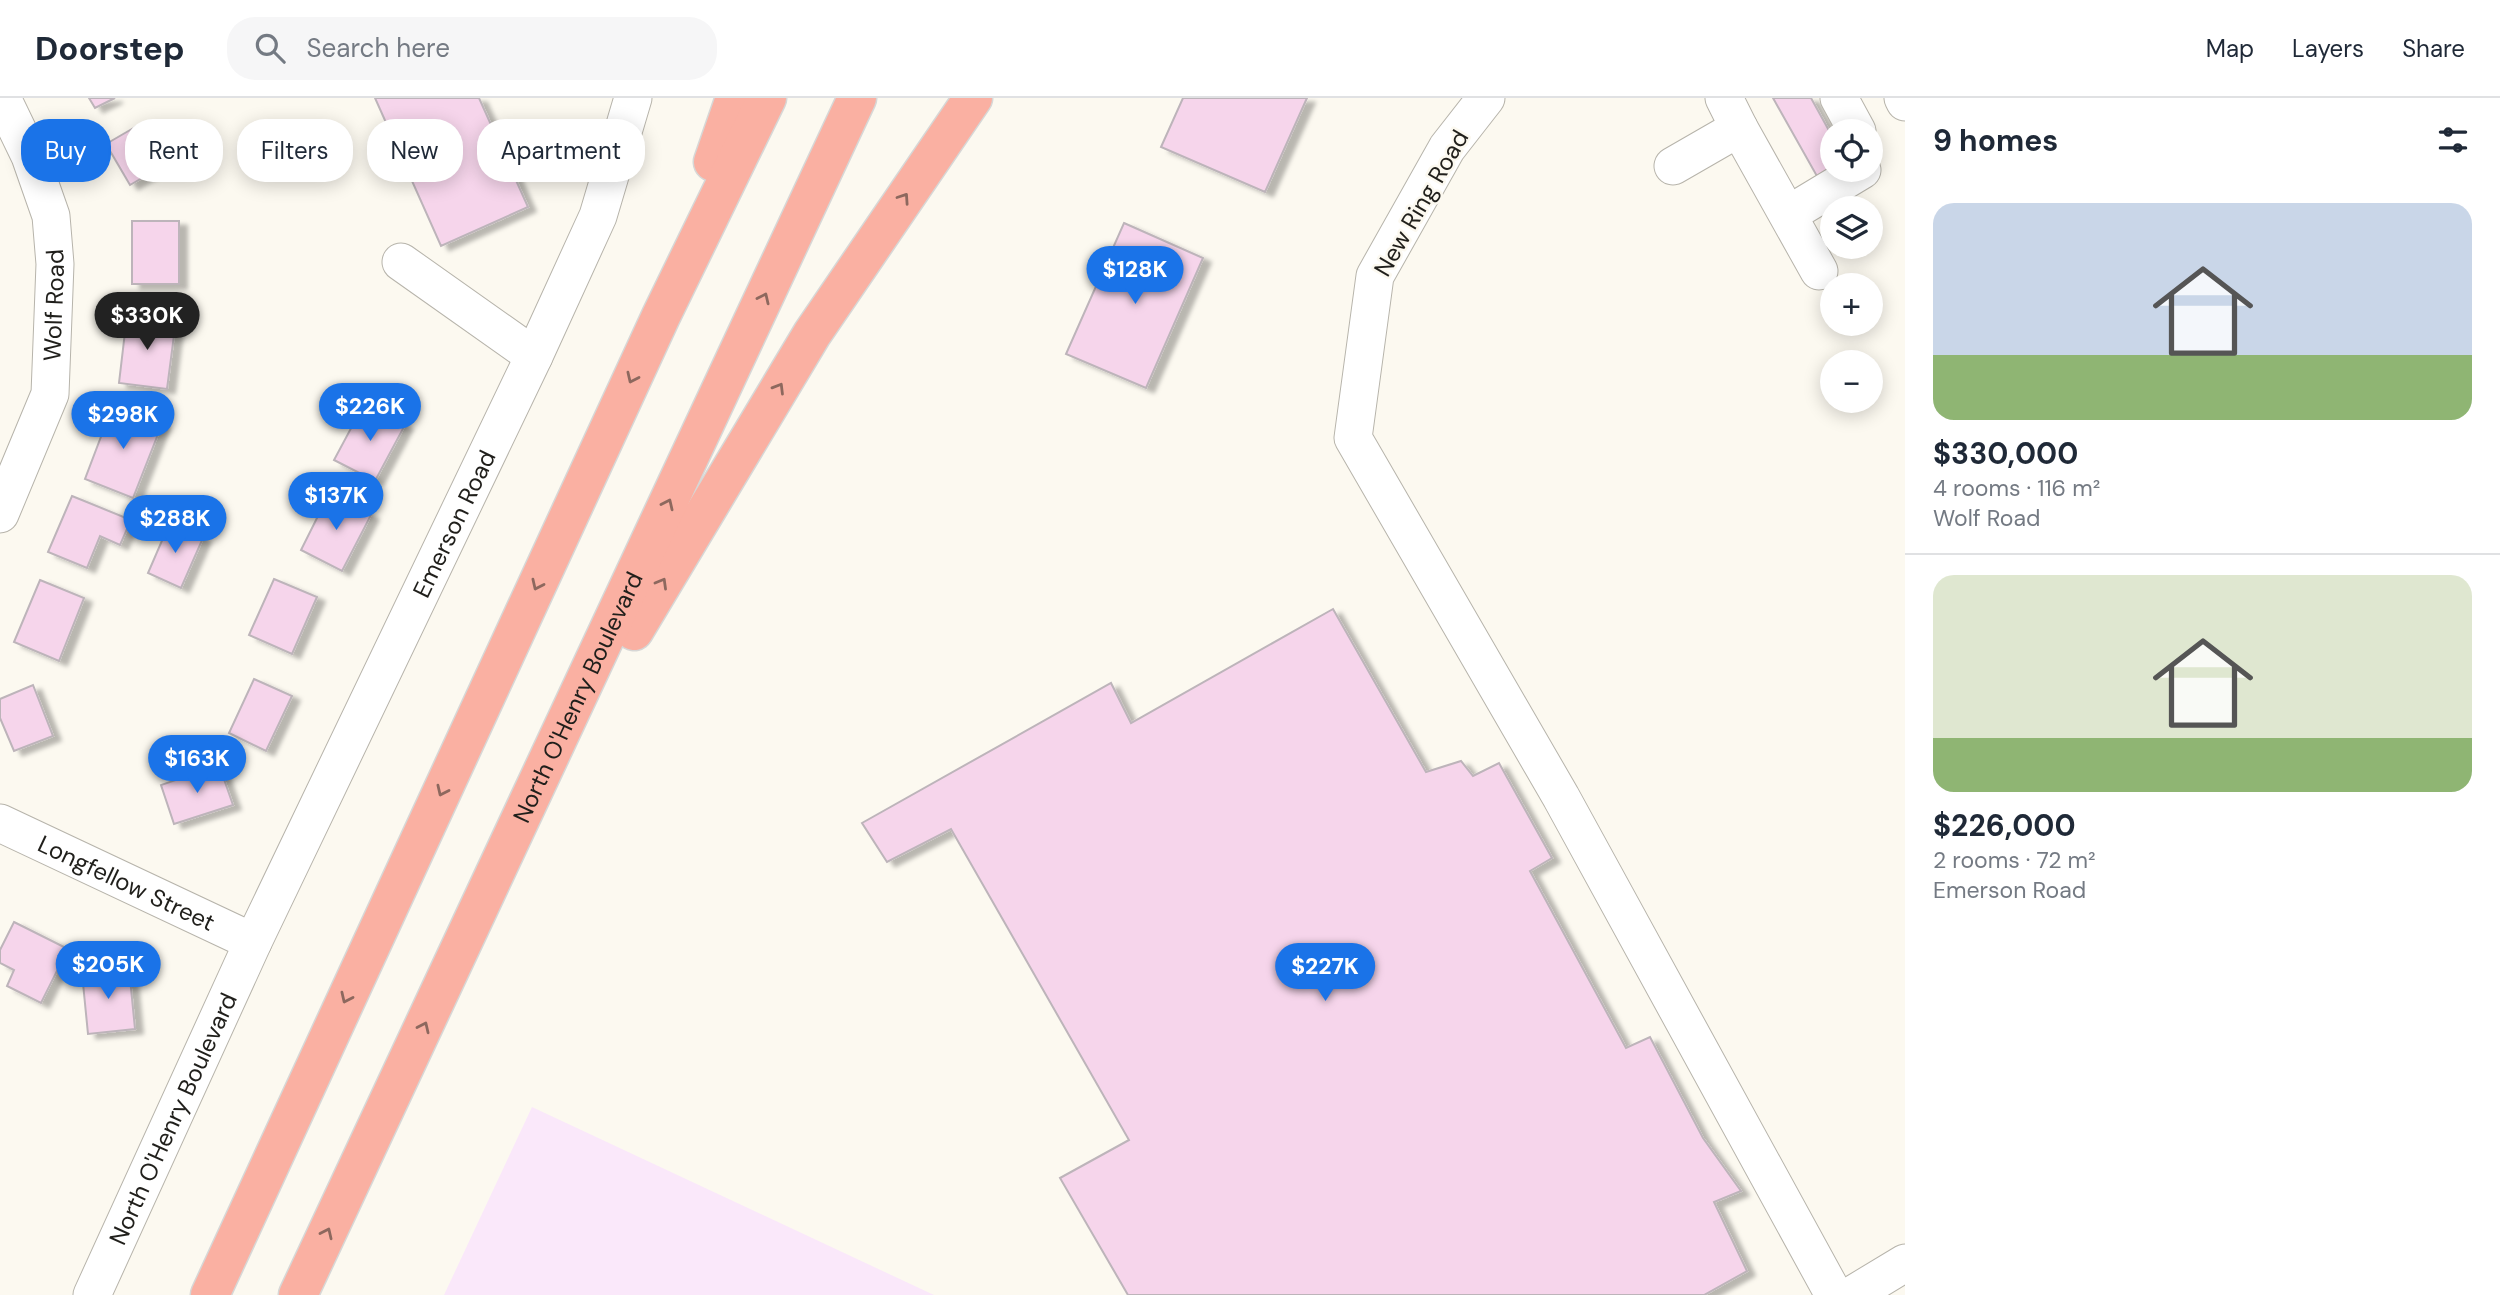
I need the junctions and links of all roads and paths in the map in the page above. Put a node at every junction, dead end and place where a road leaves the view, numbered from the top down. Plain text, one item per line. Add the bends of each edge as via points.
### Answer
1 (2, 98) edge
2 (633, 98) edge
3 (735, 98) edge
4 (767, 98) edge
5 (857, 98) edge
6 (973, 98) edge
7 (1486, 98) edge
8 (1839, 98) edge
9 (1732, 113) edge
10 (1850, 119) edge
11 (1673, 166) dead end
12 (1842, 182) edge
13 (1789, 214) junction
14 (401, 262) dead end
15 (1819, 271) dead end
16 (661, 316) junction
17 (534, 356) junction
18 (0, 514) edge
19 (0, 824) edge
20 (505, 855) junction
21 (253, 942) junction
22 (1905, 1263) edge
23 (92, 1295) edge
24 (209, 1295) edge
25 (298, 1295) edge
26 (1835, 1295) edge
27 (1852, 1295) edge

1 - 18 street, Wolf Road via 30,156 51,216 55,264 50,394
2 - 17 street, Emerson Road via 598,216
3 - 16 highway
4 - 16 highway
20 -> 5 highway, North O'Henry Boulevard
20 -> 6 highway via 811,334
7 - 26 street, New Ring Road via 1447,148 1375,276 1353,438 1561,797
8 - 10 street
9 - 11 street
9 - 13 street
12 - 13 street
13 - 15 street
14 - 17 street
16 -> 24 highway
17 - 21 street, Emerson Road
19 - 21 street, Longfellow Street
25 -> 20 highway, North O'Henry Boulevard
21 - 23 street, North O'Henry Boulevard
22 - 27 street

